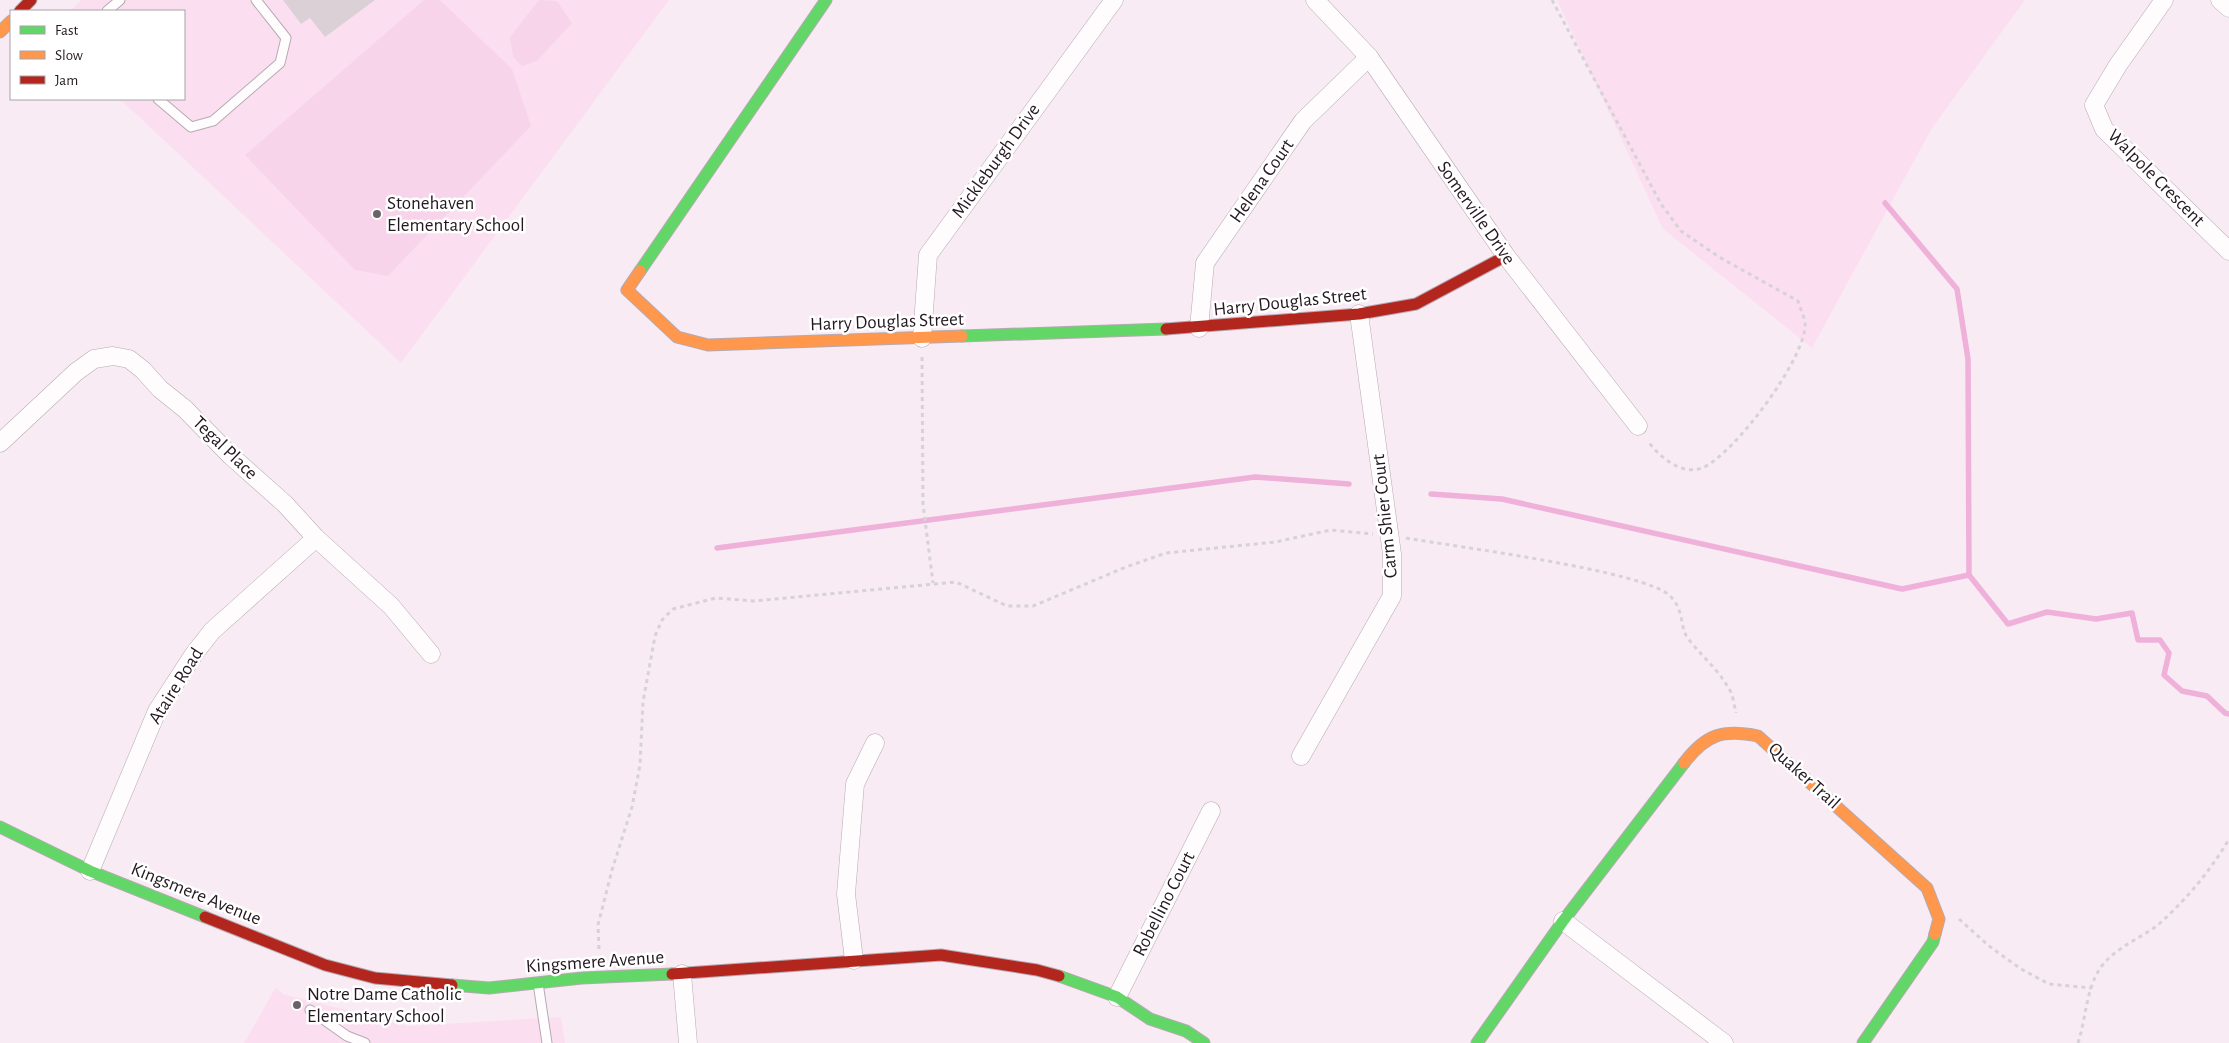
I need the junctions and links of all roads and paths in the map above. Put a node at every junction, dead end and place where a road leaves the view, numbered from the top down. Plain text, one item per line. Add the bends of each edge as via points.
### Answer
1 (31, 0) edge
2 (120, 0) edge
3 (256, 0) edge
4 (826, 0) edge
5 (1114, 0) edge
6 (1315, 0) edge
7 (1552, 0) edge
8 (2164, 0) edge
9 (2220, 0) edge
10 (2229, 8) edge
11 (21, 10) edge
12 (108, 10) edge
13 (10, 21) edge
14 (0, 32) edge
15 (1369, 57) junction
16 (159, 100) edge
17 (2229, 251) edge
18 (1506, 256) junction
19 (1359, 314) junction
20 (1200, 328) junction
21 (922, 338) junction
22 (1638, 426) joint
23 (0, 443) edge
24 (1390, 535) junction
25 (316, 538) junction
26 (933, 583) junction
27 (431, 654) dead end
28 (1742, 732) junction
29 (875, 743) dead end
30 (1301, 756) dead end
31 (1211, 811) dead end
32 (0, 827) edge
33 (2229, 839) edge
34 (90, 871) junction
35 (1939, 919) junction
36 (1563, 921) junction
37 (599, 949) dead end
38 (854, 960) junction
39 (682, 974) junction
40 (538, 983) junction
41 (2092, 988) junction
42 (1118, 997) junction
43 (310, 1010) dead end
44 (365, 1043) edge
45 (546, 1043) edge
46 (688, 1043) edge
47 (1204, 1043) edge
48 (1477, 1043) edge
49 (1724, 1043) edge
50 (1863, 1043) edge
51 (2078, 1043) edge

1 - 11 street
2 - 12 lane
3 - 16 lane via 286,38 280,63 213,122 191,127
4 - 21 street, Harry Douglas Street via 626,290 677,337 708,345
5 - 21 street, Mickleburgh Drive via 928,255
6 - 15 street, Somerville Drive
7 - 22 path via 1661,204 1682,231 1719,257 1798,301 1805,324 1793,362 1749,427 1725,452 1701,468 1684,469 1656,453
8 - 17 street, Walpole Crescent via 2094,105 2104,129
9 - 10 street
13 - 14 street
15 - 18 street, Somerville Drive
15 - 20 street, Helena Court via 1303,121 1205,263
18 - 19 street, Harry Douglas Street via 1416,304
18 - 22 street, Somerville Drive
19 - 20 street, Harry Douglas Street
19 - 24 street, Carm Shier Court
20 - 21 street, Harry Douglas Street
21 - 26 path via 922,504
23 - 25 street, Tegal Place via 94,359 113,356 129,359 285,504
24 - 26 path via 1331,530 1275,542 1166,553 1032,606 1007,606 956,582
24 - 28 path via 1602,572 1649,584 1670,595 1682,614 1686,635 1730,689
24 - 30 street, Carm Shier Court via 1392,596
25 - 27 street, Tegal Place via 391,606
25 - 34 street, Ataire Road via 212,631 194,654 157,710
26 - 37 path via 754,601 716,598 673,609 662,620 655,636 643,702 640,765 633,799 598,924
28 - 35 street, Quaker Trail via 1758,736 1928,888
28 - 36 street via 1711,736 1702,742
29 - 38 street via 855,784 854,793 846,894
31 - 42 street, Robellino Court
32 - 34 street, Kingsmere Avenue
33 - 41 path via 2217,860 2185,898 2158,924 2122,947 2101,967
34 - 40 street, Kingsmere Avenue via 325,965 366,976 417,984 489,988
35 - 41 path via 1961,919 1989,946 2049,984
35 - 50 street via 1933,942
36 - 48 street
36 - 49 street
38 - 39 street, Kingsmere Avenue
38 - 42 street, Kingsmere Avenue via 950,956 1037,970
39 - 40 street, Kingsmere Avenue
39 - 46 street
40 - 45 lane
41 - 51 path
42 - 47 street, Kingsmere Avenue via 1150,1019 1186,1031
43 - 44 lane via 348,1036

